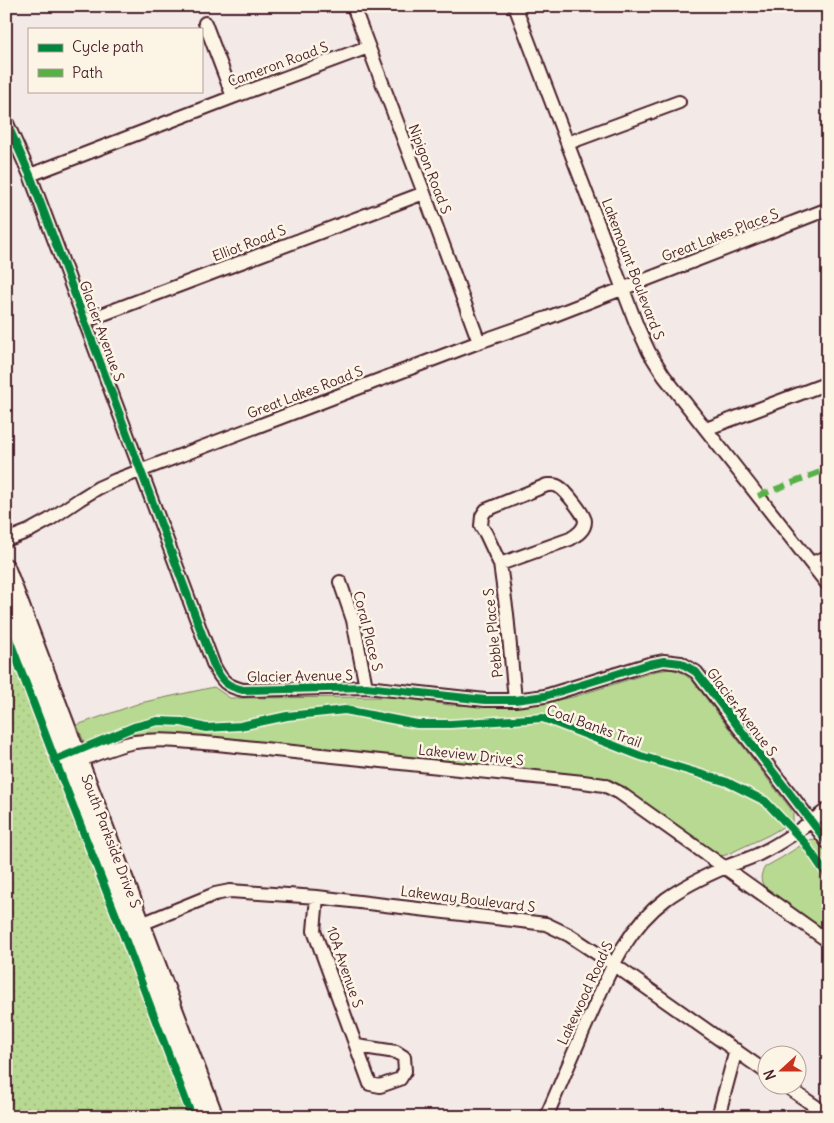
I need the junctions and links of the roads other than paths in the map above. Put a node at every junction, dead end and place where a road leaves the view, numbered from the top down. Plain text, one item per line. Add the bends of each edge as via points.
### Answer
1 (353, 6) edge
2 (515, 6) edge
3 (205, 23) dead end
4 (368, 47) junction
5 (233, 97) junction
6 (679, 102) dead end
7 (6, 121) edge
8 (568, 143) junction
9 (30, 175) junction
10 (424, 193) junction
11 (828, 210) edge
12 (623, 288) junction
13 (84, 320) junction
14 (479, 342) junction
15 (828, 383) edge
16 (706, 429) junction
17 (140, 470) junction
18 (6, 540) edge
19 (828, 557) edge
20 (811, 563) junction
21 (500, 564) junction
22 (6, 566) edge
23 (340, 582) dead end
24 (828, 585) edge
25 (6, 608) edge
26 (366, 687) junction
27 (515, 700) junction
28 (74, 763) junction
29 (828, 809) edge
30 (811, 822) junction
31 (828, 843) edge
32 (724, 868) junction
33 (317, 897) junction
34 (135, 926) junction
35 (828, 941) edge
36 (613, 964) junction
37 (357, 1046) dead end
38 (736, 1050) junction
39 (756, 1065) edge
40 (800, 1096) edge
41 (828, 1115) edge
42 (200, 1117) edge
43 (215, 1117) edge
44 (546, 1117) edge
45 (718, 1117) edge

1 - 4 street, Nipigon Road S
2 - 8 street, Lakemount Boulevard S
3 - 5 street
4 - 5 street, Cameron Road S
4 - 10 street, Nipigon Road S
5 - 9 street, Cameron Road S
6 - 8 street
7 - 9 street, Glacier Avenue S
8 - 12 street, Lakemount Boulevard S
9 - 13 street, Glacier Avenue S
10 - 13 street, Elliot Road S
10 - 14 street, Nipigon Road S
11 - 12 street, Great Lakes Place S
12 - 14 street, Great Lakes Road S
12 - 16 street, Lakemount Boulevard S via 649,352
13 - 17 street, Glacier Avenue S
14 - 17 street, Great Lakes Road S
15 - 16 street
16 - 20 street, Lakemount Boulevard S
17 - 18 street, Great Lakes Road S via 98,488 49,520
17 - 26 street, Glacier Avenue S via 221,679 231,687 243,690
19 - 20 street
20 - 24 street, Lakemount Boulevard S
21 - 21 street, Pebble Place S via 481,526 486,510 547,485 560,487 582,513 585,521 579,534
21 - 27 street, Pebble Place S
22 - 28 main road, South Parkside Drive S
23 - 26 street, Coral Place S via 353,620
25 - 28 main road, South Parkside Drive S
26 - 27 street, Glacier Avenue S via 484,700
27 - 30 street, Glacier Avenue S via 544,696 649,664 664,661 681,663 696,672
28 - 32 street, Lakeview Drive S via 120,745 168,740 604,785
28 - 34 main road, South Parkside Drive S
29 - 30 street, Lakewood Road S
30 - 31 street, Glacier Avenue S
30 - 32 street, Lakewood Road S via 760,854
32 - 35 street, Lakeview Drive S
32 - 36 street, Lakewood Road S via 682,889 645,918 628,938
33 - 34 street, Lakeway Boulevard S via 230,891
33 - 36 street, Lakeway Boulevard S via 546,924 570,935
33 - 37 street, 10A Avenue S via 314,931
34 - 42 main road, South Parkside Drive S
34 - 43 main road, South Parkside Drive S
36 - 38 street, Lakeway Boulevard S
36 - 44 street, Lakewood Road S
38 - 39 street, Lakeway Boulevard S
38 - 45 street
40 - 41 street

